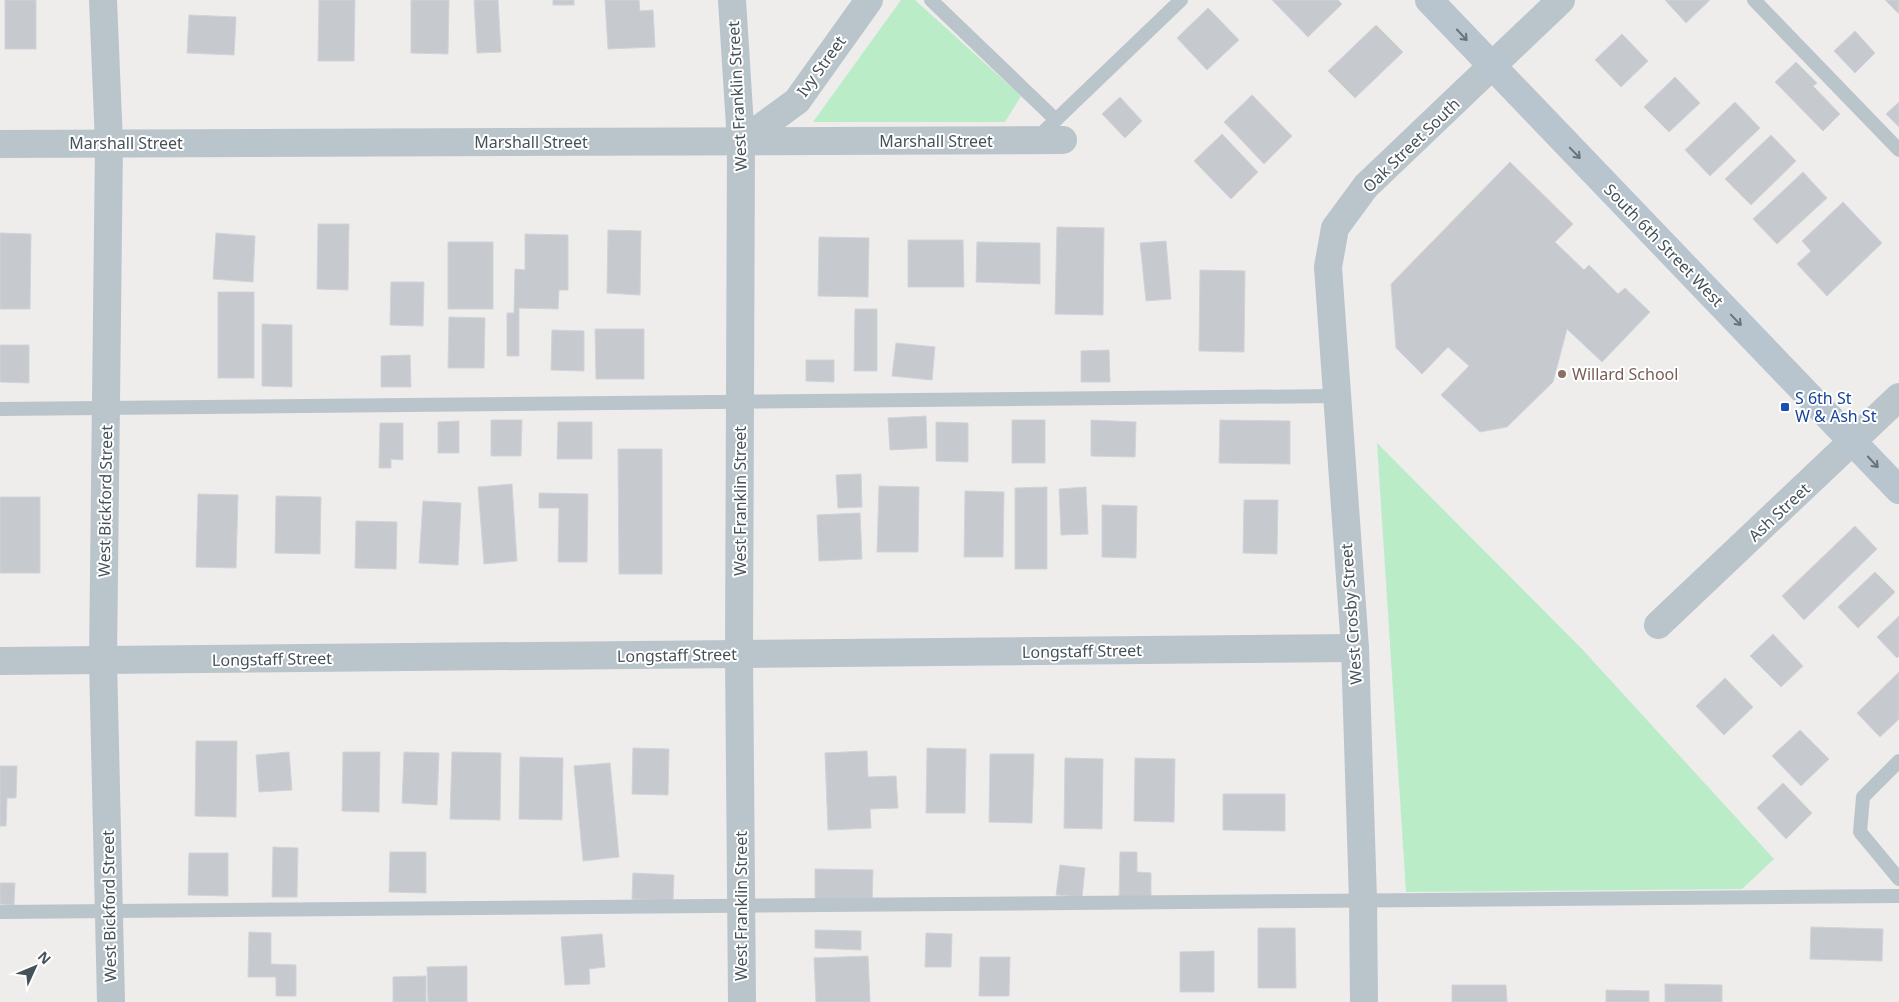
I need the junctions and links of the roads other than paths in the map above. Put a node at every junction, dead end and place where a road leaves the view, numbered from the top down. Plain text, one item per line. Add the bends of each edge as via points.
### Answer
1 (103, 0) edge
2 (732, 0) edge
3 (869, 0) edge
4 (931, 0) edge
5 (1181, 0) edge
6 (1429, 0) edge
7 (1561, 0) edge
8 (1754, 0) edge
9 (1492, 66) junction
10 (1059, 130) junction
11 (741, 142) junction
12 (109, 143) junction
13 (0, 144) edge
14 (1899, 150) edge
15 (1335, 228) joint
16 (1336, 396) junction
17 (1899, 397) edge
18 (740, 403) junction
19 (106, 408) junction
20 (0, 409) edge
21 (1854, 442) junction
22 (1899, 490) edge
23 (1658, 625) dead end
24 (1355, 648) junction
25 (739, 654) junction
26 (103, 660) junction
27 (0, 661) edge
28 (1899, 761) edge
29 (1899, 879) edge
30 (1899, 896) edge
31 (1363, 900) junction
32 (741, 906) junction
33 (109, 911) junction
34 (0, 912) edge
35 (111, 1002) edge
36 (742, 1002) edge
37 (1364, 1002) edge

1 - 12 street, West Bickford Street
2 - 11 street, West Franklin Street
3 - 11 street, Ivy Street via 797,101
4 - 10 lane
5 - 10 lane
6 -> 9 street, South 6th Street West
7 - 9 street, Oak Street South
8 - 14 lane
9 - 15 street, Oak Street South via 1366,186
9 -> 21 street, South 6th Street West
10 - 11 street, Marshall Street via 1035,140
11 - 12 street, Marshall Street
11 - 18 street, West Franklin Street
12 - 13 street, Marshall Street
12 - 19 street, West Bickford Street
15 - 16 street, West Crosby Street via 1328,267
16 - 18 lane
16 - 24 street, West Crosby Street
17 - 21 street, Ash Street
18 - 19 lane
18 - 25 street, West Franklin Street
19 - 20 lane
19 - 26 street, West Bickford Street
21 -> 22 street, South 6th Street West
21 - 23 street, Ash Street
24 - 25 street, Longstaff Street
24 - 31 street, West Crosby Street
25 - 26 street, Longstaff Street
25 - 32 street, West Franklin Street
26 - 27 street, Longstaff Street
26 - 33 street, West Bickford Street
28 - 29 lane via 1863,797 1860,832
30 - 31 lane
31 - 32 lane
31 - 37 street, West Crosby Street
32 - 33 lane
32 - 36 street, West Franklin Street
33 - 34 lane
33 - 35 street, West Bickford Street

